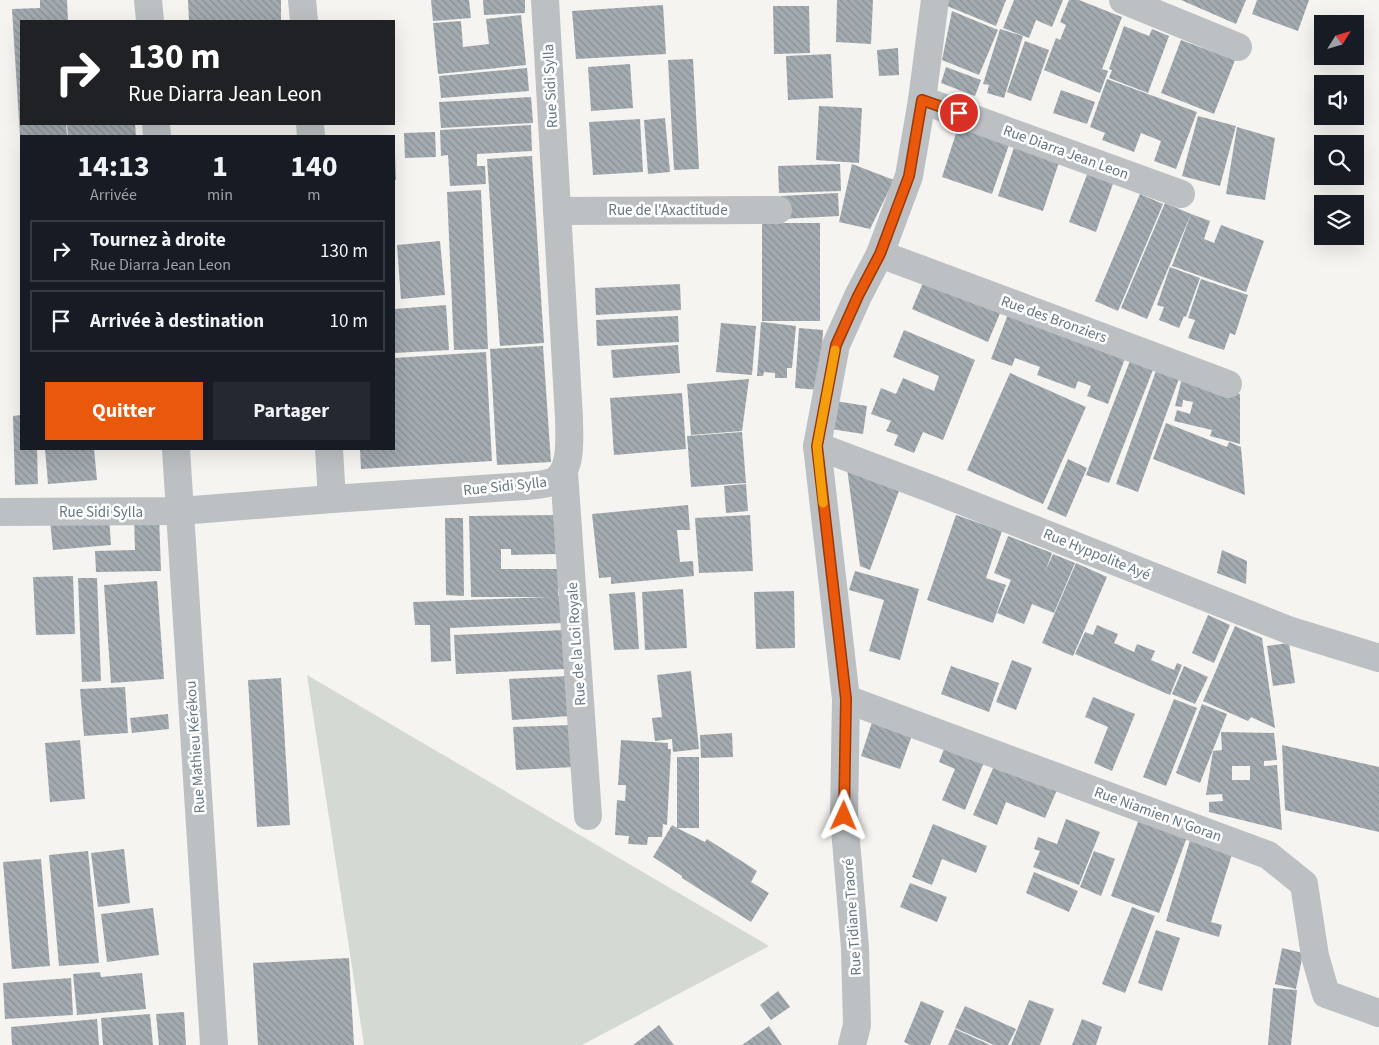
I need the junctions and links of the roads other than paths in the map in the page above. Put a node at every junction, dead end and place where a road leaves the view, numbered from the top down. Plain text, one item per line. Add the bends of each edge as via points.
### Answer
1 (148, 0) edge
2 (302, 0) edge
3 (545, 0) edge
4 (935, 0) edge
5 (1123, 0) edge
6 (150, 20) edge
7 (304, 20) edge
8 (1238, 47) dead end
9 (922, 100) junction
10 (1181, 194) dead end
11 (557, 210) junction
12 (778, 210) dead end
13 (880, 254) junction
14 (1228, 384) dead end
15 (817, 446) junction
16 (176, 450) edge
17 (330, 450) edge
18 (564, 472) junction
19 (332, 499) junction
20 (180, 511) junction
21 (0, 512) edge
22 (1379, 658) edge
23 (846, 699) junction
24 (588, 816) dead end
25 (1379, 1013) edge
26 (214, 1045) edge
27 (852, 1045) edge

1 - 6 street
2 - 7 street
3 - 11 street, Rue Sidi Sylla
4 - 9 street, Rue Tidiane Traoré
5 - 8 street
9 - 10 street, Rue Diarra Jean Leon
9 - 13 street, Rue Tidiane Traoré via 909,176
11 - 12 street, Rue de l'Axactitude
11 - 18 street, Rue Sidi Sylla via 569,418
13 - 14 street, Rue des Bronziers
13 - 15 street, Rue Tidiane Traoré via 836,345
15 - 22 street, Rue Hyppolite Ayé via 1291,631
15 - 23 street, Rue Tidiane Traoré
16 - 20 street, Rue Mathieu Kérékou
17 - 19 street
18 - 19 street, Rue Sidi Sylla via 555,481 544,485
18 - 24 street, Rue de la Loi Royale
19 - 20 street, Rue Sidi Sylla
20 - 21 street, Rue Sidi Sylla
20 - 26 street, Rue Mathieu Kérékou
23 - 25 street, Rue Niamien N'Goran via 1268,855 1304,884 1315,956 1326,994
23 - 27 street, Rue Tidiane Traoré via 844,816 855,948 857,1025

